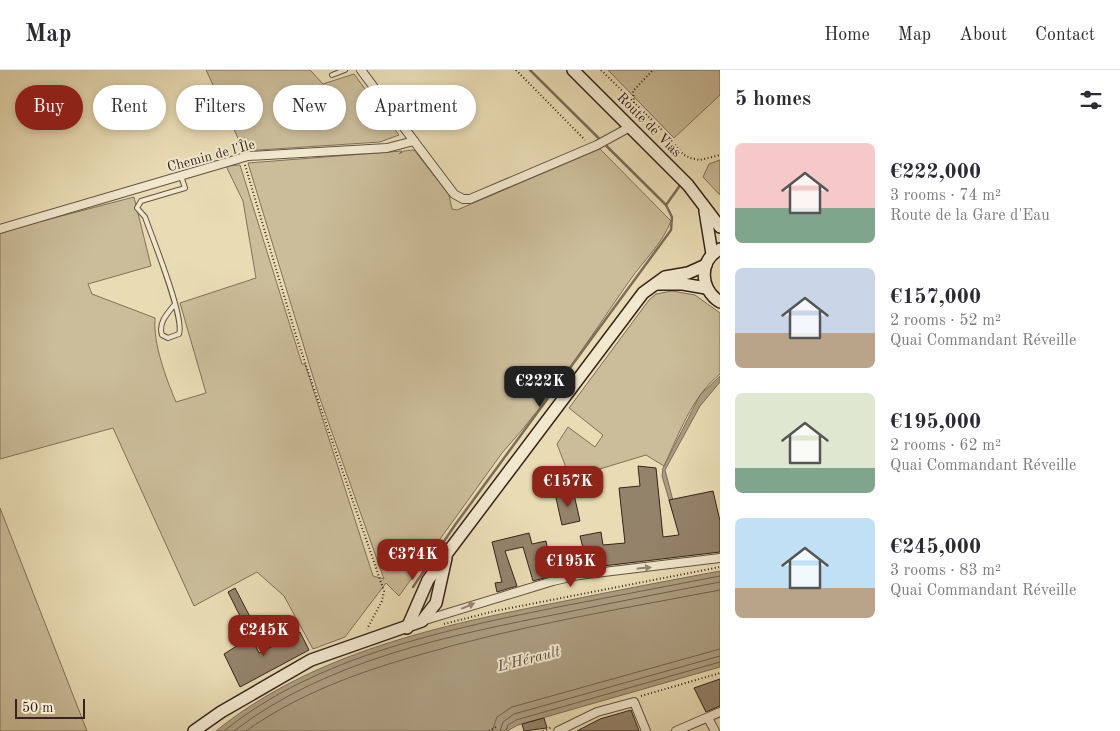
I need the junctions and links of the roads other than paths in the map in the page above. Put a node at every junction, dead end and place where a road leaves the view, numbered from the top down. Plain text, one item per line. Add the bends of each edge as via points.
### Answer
1 (345, 70) edge
2 (361, 70) edge
3 (574, 70) edge
4 (332, 75) dead end
5 (630, 127) junction
6 (414, 141) junction
7 (181, 176) junction
8 (702, 202) junction
9 (720, 227) edge
10 (0, 228) edge
11 (716, 251) edge
12 (706, 265) junction
13 (654, 284) junction
14 (706, 288) junction
15 (720, 302) edge
16 (175, 304) junction
17 (448, 552) junction
18 (720, 558) edge
19 (422, 592) junction
20 (427, 619) junction
21 (407, 628) junction
22 (720, 712) edge
23 (708, 718) junction
24 (194, 731) edge
25 (558, 731) edge
26 (646, 731) edge
27 (676, 731) edge
28 (715, 731) edge

1 - 4 lane
2 - 6 street
3 - 5 main road, Route de Vias
5 - 6 street via 598,145 470,199 454,194
5 - 8 main road, Route de Vias
6 - 7 street, Chemin de l'Île via 387,148 265,154
7 - 10 street, Chemin de l'Île
7 - 16 lane via 185,188 142,201 137,208 145,217
8 - 9 main road, Route de Vias
8 - 11 main road, Route de Vias
11 - 12 main road
12 - 13 main road via 688,273 665,277
12 - 14 main road
13 - 14 main road
13 - 17 main road via 643,293
14 - 15 main road
16 - 16 lane via 181,328 179,334 168,338 160,329 163,319
17 - 19 main road
17 - 20 main road via 436,603
20 -> 18 street via 553,580
19 - 20 street
19 - 21 main road
20 - 21 main road
21 - 24 main road via 311,660
22 - 23 street
23 - 27 street
23 - 28 street
25 - 26 street via 597,712 634,702

